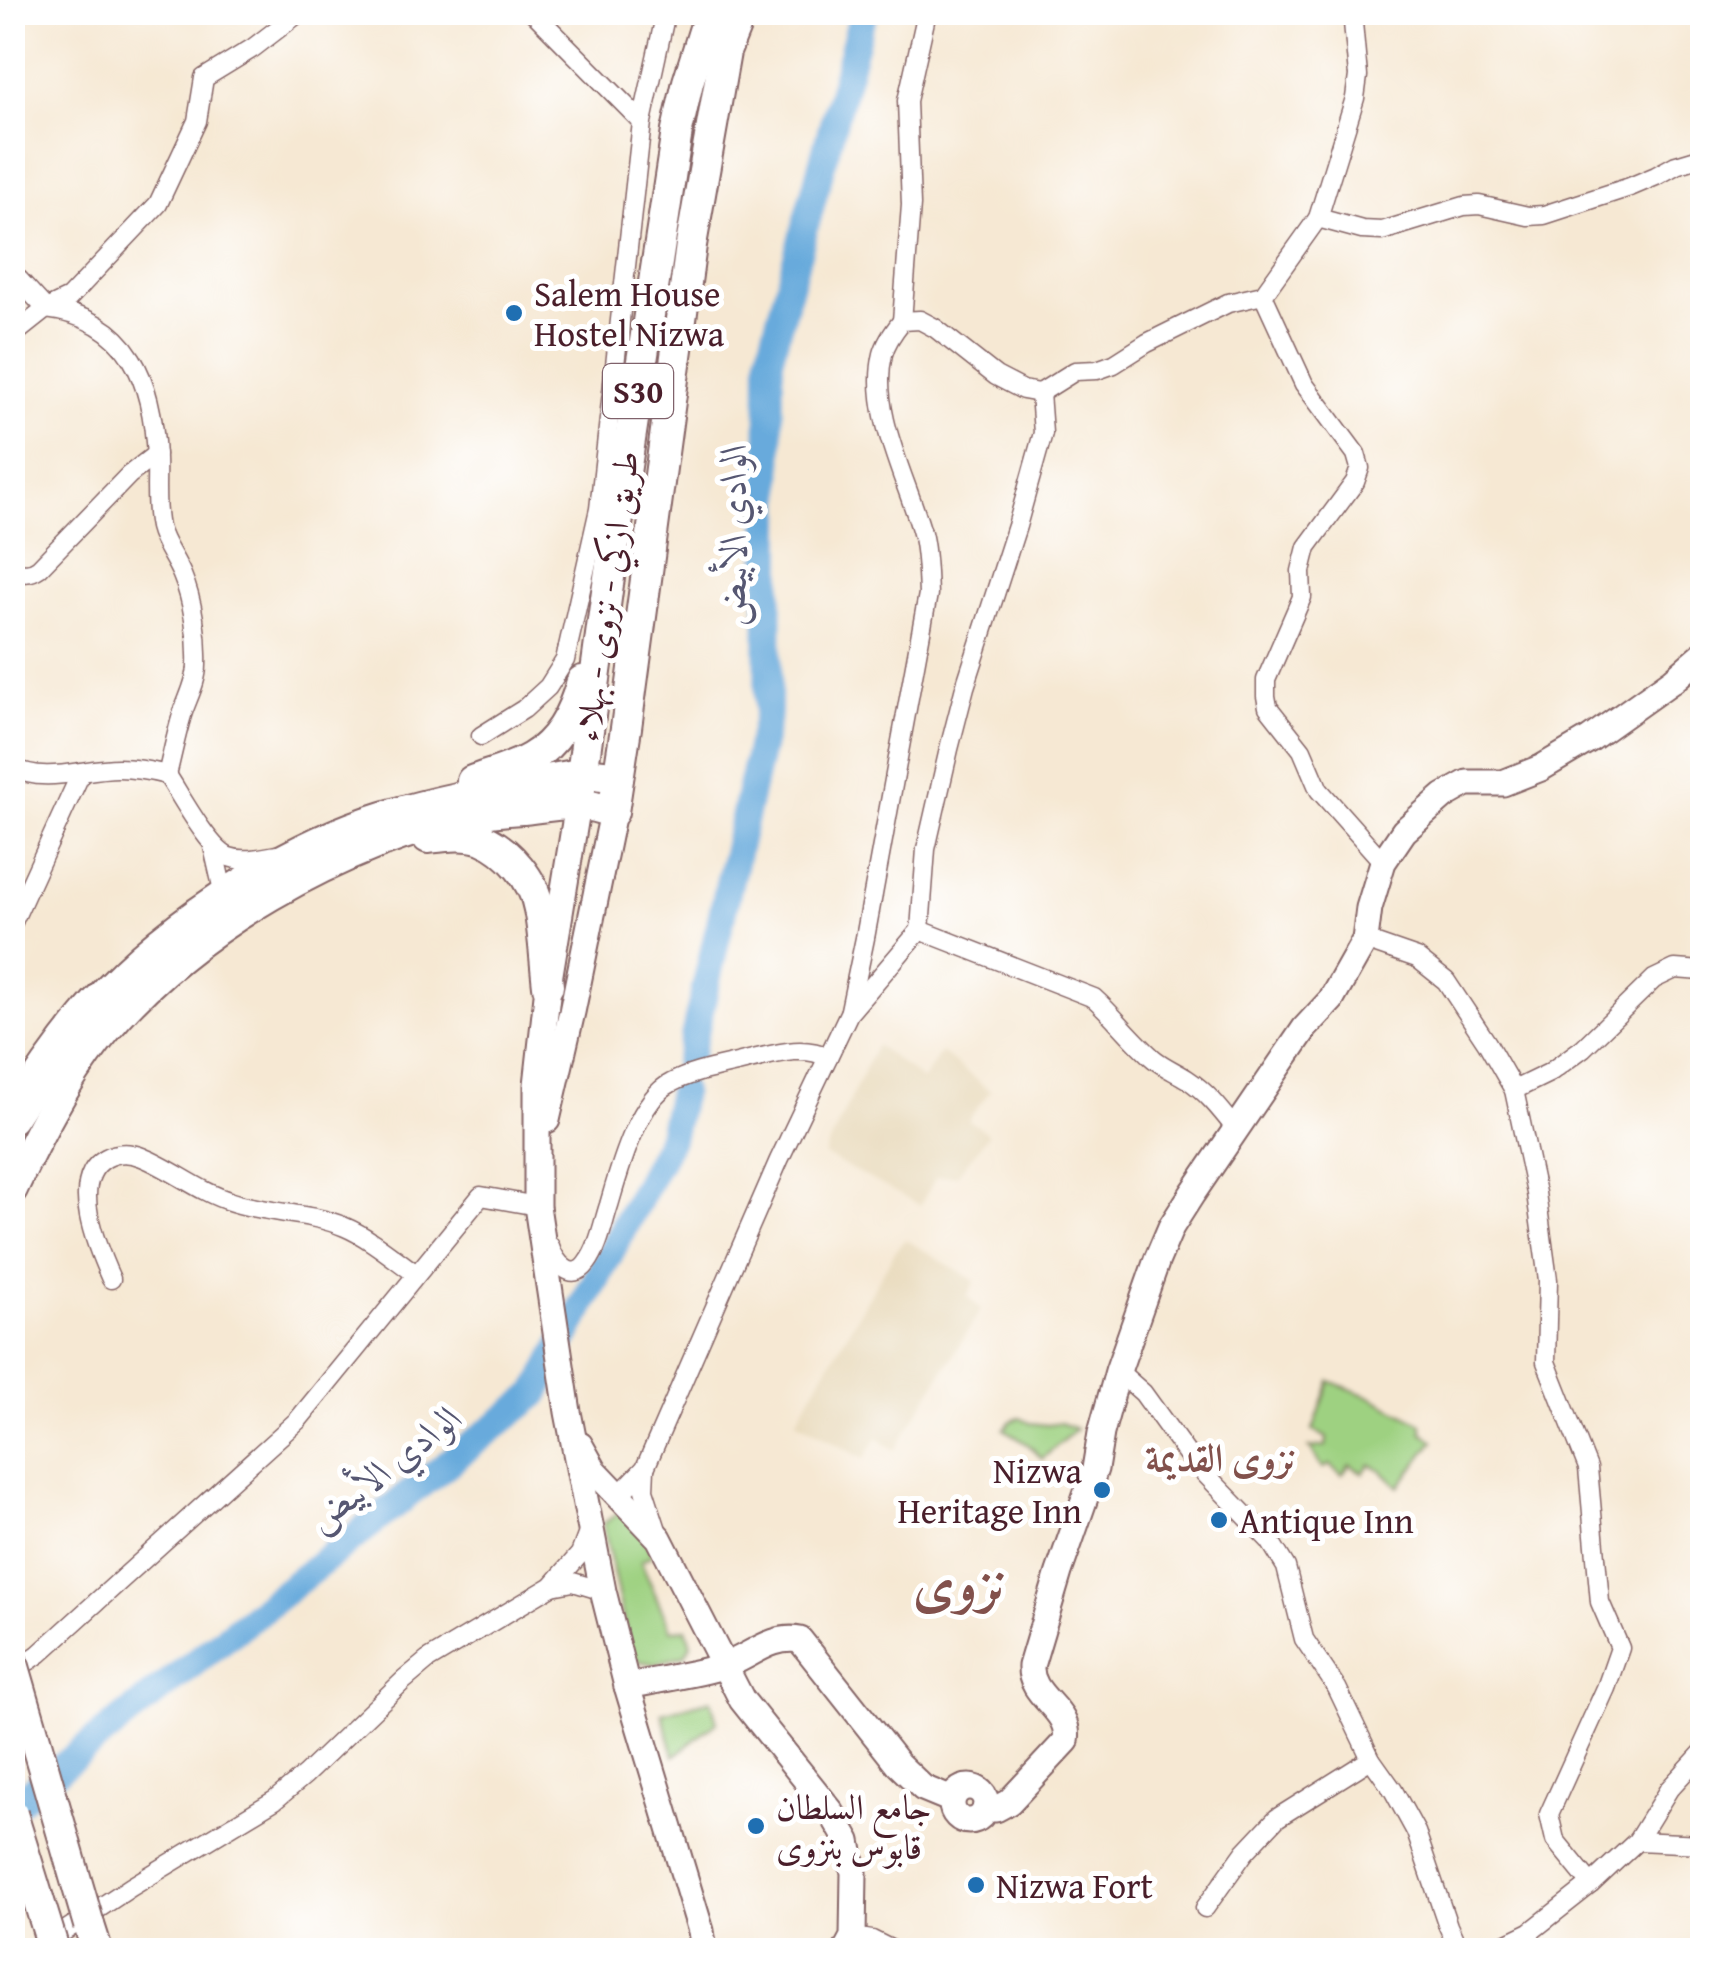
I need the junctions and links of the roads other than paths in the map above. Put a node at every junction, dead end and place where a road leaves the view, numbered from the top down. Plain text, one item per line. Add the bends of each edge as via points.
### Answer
1 (300, 12) edge
2 (533, 12) edge
3 (666, 12) edge
4 (710, 12) edge
5 (741, 12) edge
6 (927, 12) edge
7 (1352, 12) edge
8 (642, 122) junction
9 (1702, 162) edge
10 (1318, 218) junction
11 (12, 272) edge
12 (1263, 295) junction
13 (46, 309) junction
14 (902, 321) junction
15 (12, 336) edge
16 (1040, 393) junction
17 (156, 454) junction
18 (12, 570) edge
19 (607, 591) junction
20 (1702, 655) edge
21 (481, 736) dead end
22 (12, 767) edge
23 (81, 773) junction
24 (584, 773) junction
25 (167, 775) junction
26 (619, 777) junction
27 (578, 804) junction
28 (613, 812) junction
29 (381, 817) junction
30 (213, 847) junction
31 (302, 850) junction
32 (338, 860) junction
33 (1383, 862) junction
34 (224, 895) junction
35 (12, 924) edge
36 (920, 930) junction
37 (1365, 940) junction
38 (1702, 970) edge
39 (548, 986) junction
40 (849, 1013) junction
41 (828, 1058) junction
42 (1514, 1090) junction
43 (12, 1118) edge
44 (1236, 1129) junction
45 (535, 1169) junction
46 (12, 1189) edge
47 (537, 1206) junction
48 (416, 1274) junction
49 (111, 1279) dead end
50 (1118, 1371) junction
51 (568, 1412) junction
52 (645, 1468) junction
53 (619, 1495) junction
54 (590, 1530) junction
55 (659, 1538) junction
56 (552, 1586) junction
57 (603, 1591) junction
58 (12, 1663) edge
59 (724, 1666) junction
60 (627, 1686) junction
61 (1702, 1753) edge
62 (1370, 1758) junction
63 (12, 1814) edge
64 (1637, 1841) junction
65 (1702, 1844) edge
66 (1591, 1884) junction
67 (1206, 1908) dead end
68 (93, 1938) edge
69 (850, 1944) edge
70 (36, 1950) edge
71 (54, 1950) edge
72 (704, 1950) edge
73 (892, 1950) edge
74 (1459, 1950) edge
75 (1493, 1950) edge

1 - 13 street via 204,78 197,121 158,204 69,298
2 - 8 street
3 - 8 street
4 - 19 main road, طريق ازكي - نزوى - بهلاء / S30 via 677,131
5 - 26 main road, طريق ازكي - نزوى - بهلاء / S30 via 725,52 690,245
6 - 14 street via 907,101 911,205
7 - 10 street via 1355,98
8 - 21 street via 599,509 565,660 524,709
9 - 10 street via 1676,164 1544,215 1464,206 1382,230
10 - 12 street
11 - 13 street
12 - 16 street via 1228,303 1114,364 1075,372
12 - 33 street via 1304,384 1360,468 1307,547 1302,598 1266,680 1268,707 1302,750 1319,790
13 - 15 street
13 - 17 street via 86,318 128,352 146,388
14 - 16 street via 920,320 996,376
14 - 40 street via 883,354 880,384 888,430 924,537 928,594
16 - 36 street via 1043,433 965,687 926,849
17 - 18 street via 39,568
17 - 25 street via 156,514 183,577 197,635 198,670
19 - 24 main road, طريق ازكي - نزوى - بهلاء / S30
19 - 29 main road via 575,708 556,738 532,758
20 - 33 street via 1541,768 1503,783 1467,784 1444,796 1404,831
22 - 23 street via 42,776
23 - 25 street via 116,768
23 - 35 street
24 - 26 main road, طريق ازكي - نزوى - بهلاء
24 - 27 main road, طريق ازكي - نزوى - بهلاء / S30
24 - 29 main road, طريق ازكي - نزوى - بهلاء
25 - 30 street
26 - 28 main road, طريق ازكي - نزوى - بهلاء / S30
27 - 28 main road
27 - 32 main road via 481,813 418,828
27 - 39 street
28 - 45 street
29 - 31 main road, طريق ازكي - نزوى - بهلاء
30 - 31 street via 242,860
30 - 34 street
31 - 34 main road, طريق ازكي - نزوى - بهلاء
32 - 39 main road via 409,840 481,838 510,856 529,882 539,906
32 - 46 main road via 208,934 136,997 64,1088
33 - 37 street
34 - 43 main road, طريق ازكي - نزوى - بهلاء via 117,981
36 - 40 street
36 - 44 street via 1094,998 1160,1064 1213,1100
37 - 42 street via 1417,958 1446,980
37 - 44 street via 1331,1000
38 - 42 street via 1675,969 1654,979 1584,1048
39 - 45 street
40 - 41 street
41 - 47 street via 797,1050 668,1084 643,1112 596,1244 579,1270 557,1263
41 - 52 street
42 - 66 street via 1548,1280 1546,1362 1588,1468 1600,1602 1620,1648 1549,1814 1555,1840
44 - 50 street via 1171,1228
45 - 47 street
47 - 48 street via 482,1196
47 - 51 street
48 - 49 street via 348,1228 232,1202 142,1156 114,1153 98,1162 86,1204
48 - 58 street via 298,1420 38,1654
50 - 59 street via 1030,1673 1064,1720 1066,1742 1009,1802 985,1809 985,1798 973,1787 952,1800 924,1788 800,1640 768,1645
50 - 62 street via 1270,1541 1286,1567 1304,1639 1337,1688
51 - 53 street via 584,1456
51 - 54 street
52 - 53 street
52 - 55 street via 644,1490
53 - 54 street via 598,1510
53 - 55 street
54 - 56 street via 580,1554
54 - 57 street
55 - 59 street
56 - 57 street via 573,1582
56 - 70 street via 428,1660 274,1800
57 - 60 street
58 - 68 main road, bridge
59 - 60 street
59 - 69 street via 848,1841 854,1873
60 - 72 street
61 - 64 street via 1669,1788
62 - 67 street via 1277,1818
62 - 74 street via 1416,1832
63 - 71 main road, bridge
64 - 65 street
64 - 66 street
66 - 75 street via 1530,1932
69 - 73 street via 872,1940

